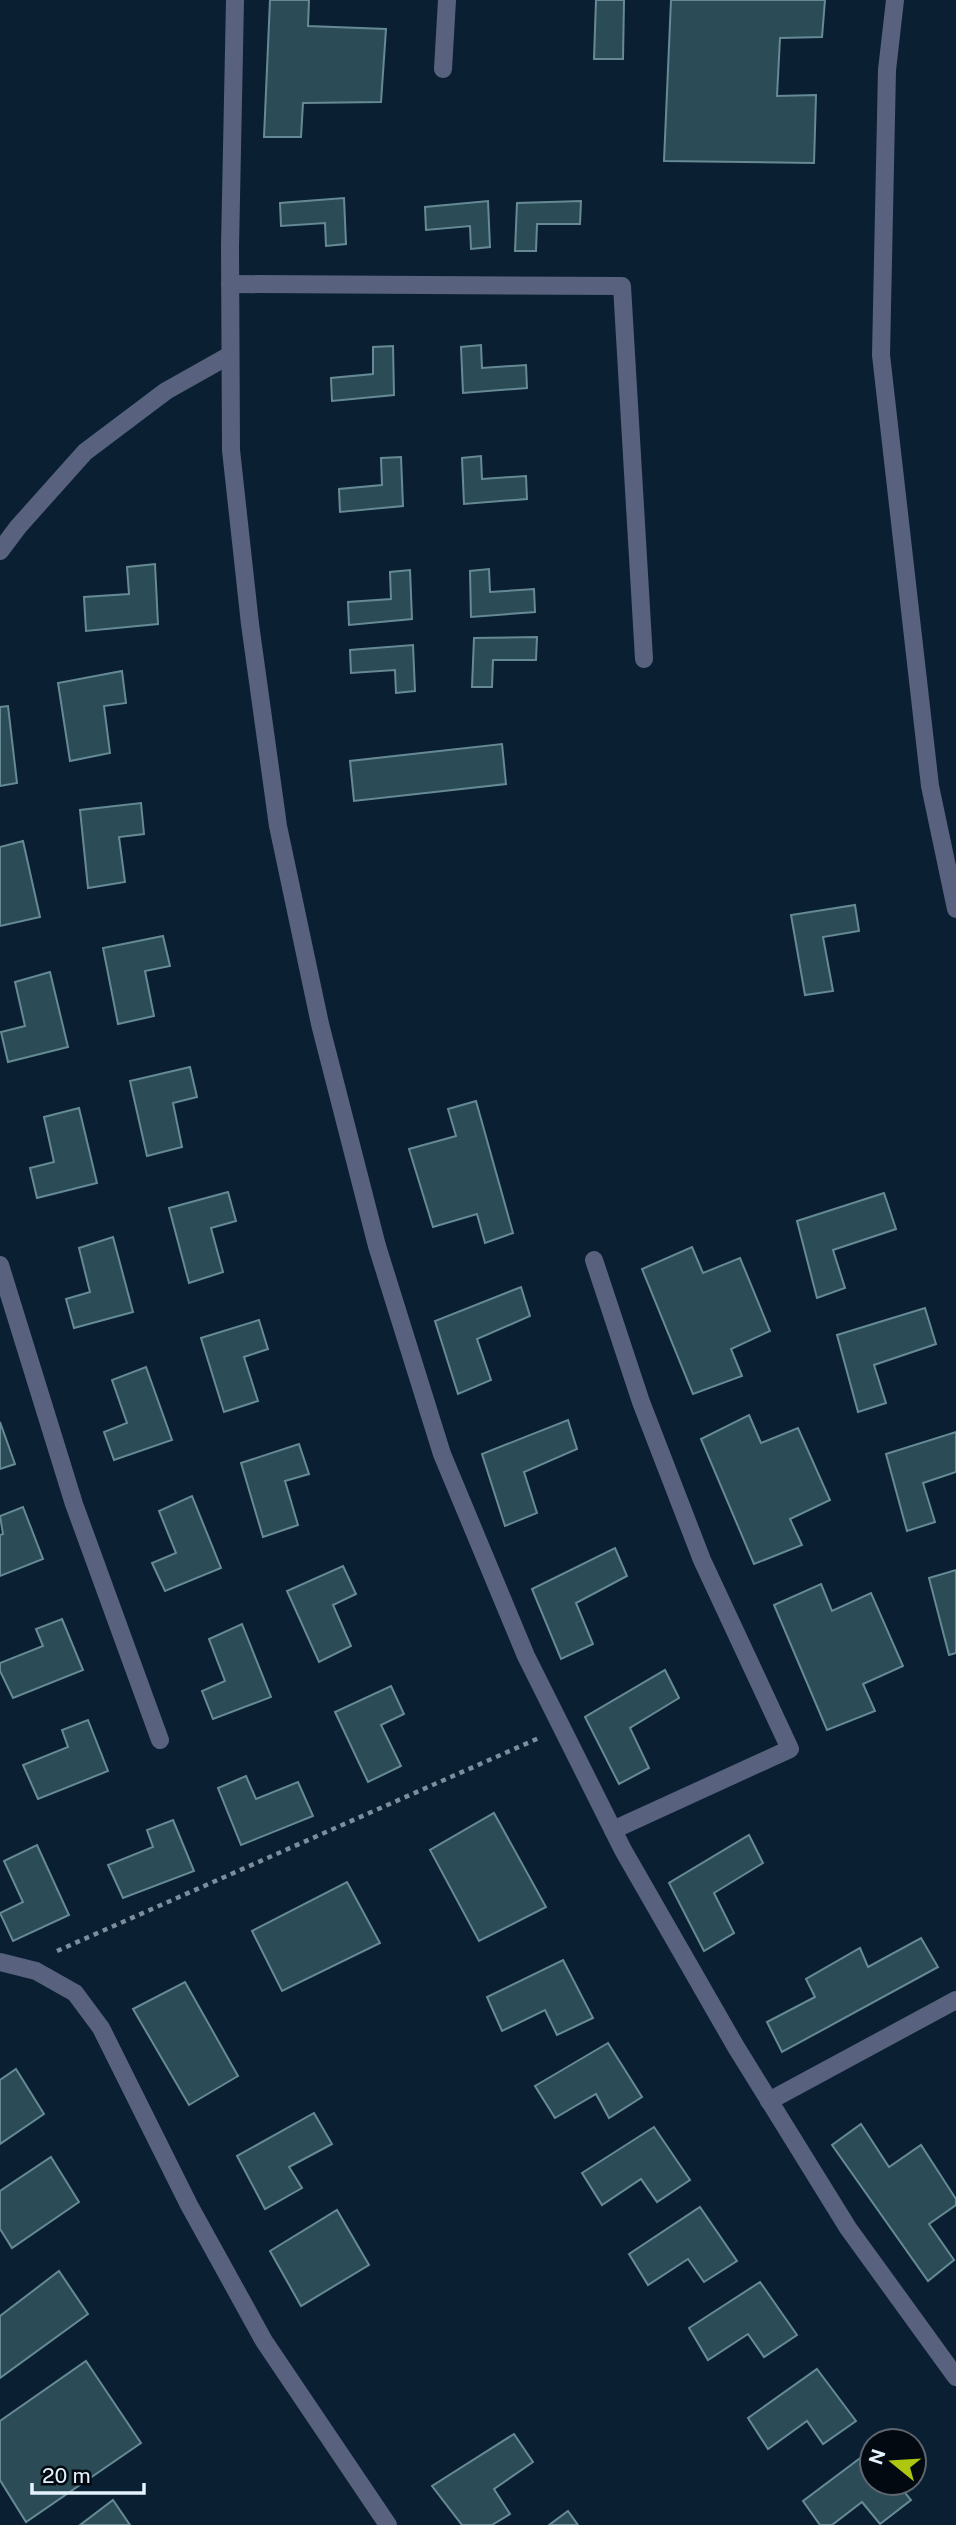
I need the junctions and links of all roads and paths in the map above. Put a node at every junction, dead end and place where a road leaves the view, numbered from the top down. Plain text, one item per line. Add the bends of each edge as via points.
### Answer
1 (234, 0) edge
2 (447, 0) edge
3 (895, 0) edge
4 (443, 69) dead end
5 (230, 285) junction
6 (230, 355) junction
7 (0, 551) edge
8 (644, 659) dead end
9 (956, 909) edge
10 (594, 1260) dead end
11 (0, 1265) edge
12 (562, 1728) junction
13 (160, 1740) dead end
14 (613, 1830) junction
15 (0, 1962) edge
16 (21, 1967) junction
17 (956, 2000) edge
18 (769, 2101) junction
19 (956, 2377) edge
20 (388, 2525) edge

1 - 5 street
2 - 4 street
3 - 9 street via 887,70 881,355 930,786
5 - 6 street
5 - 8 street via 622,286
6 - 7 street via 166,391 85,453
6 - 12 street via 231,450 250,624 278,826 320,1024 377,1247 442,1454 526,1656
10 - 14 street via 641,1402 702,1560 790,1749
11 - 13 street via 74,1504
12 - 14 street
12 - 16 path
14 - 18 street
15 - 16 street
16 - 20 street via 36,1970 75,1993 101,2028 189,2205 264,2341
17 - 18 street
18 - 19 street via 848,2228

